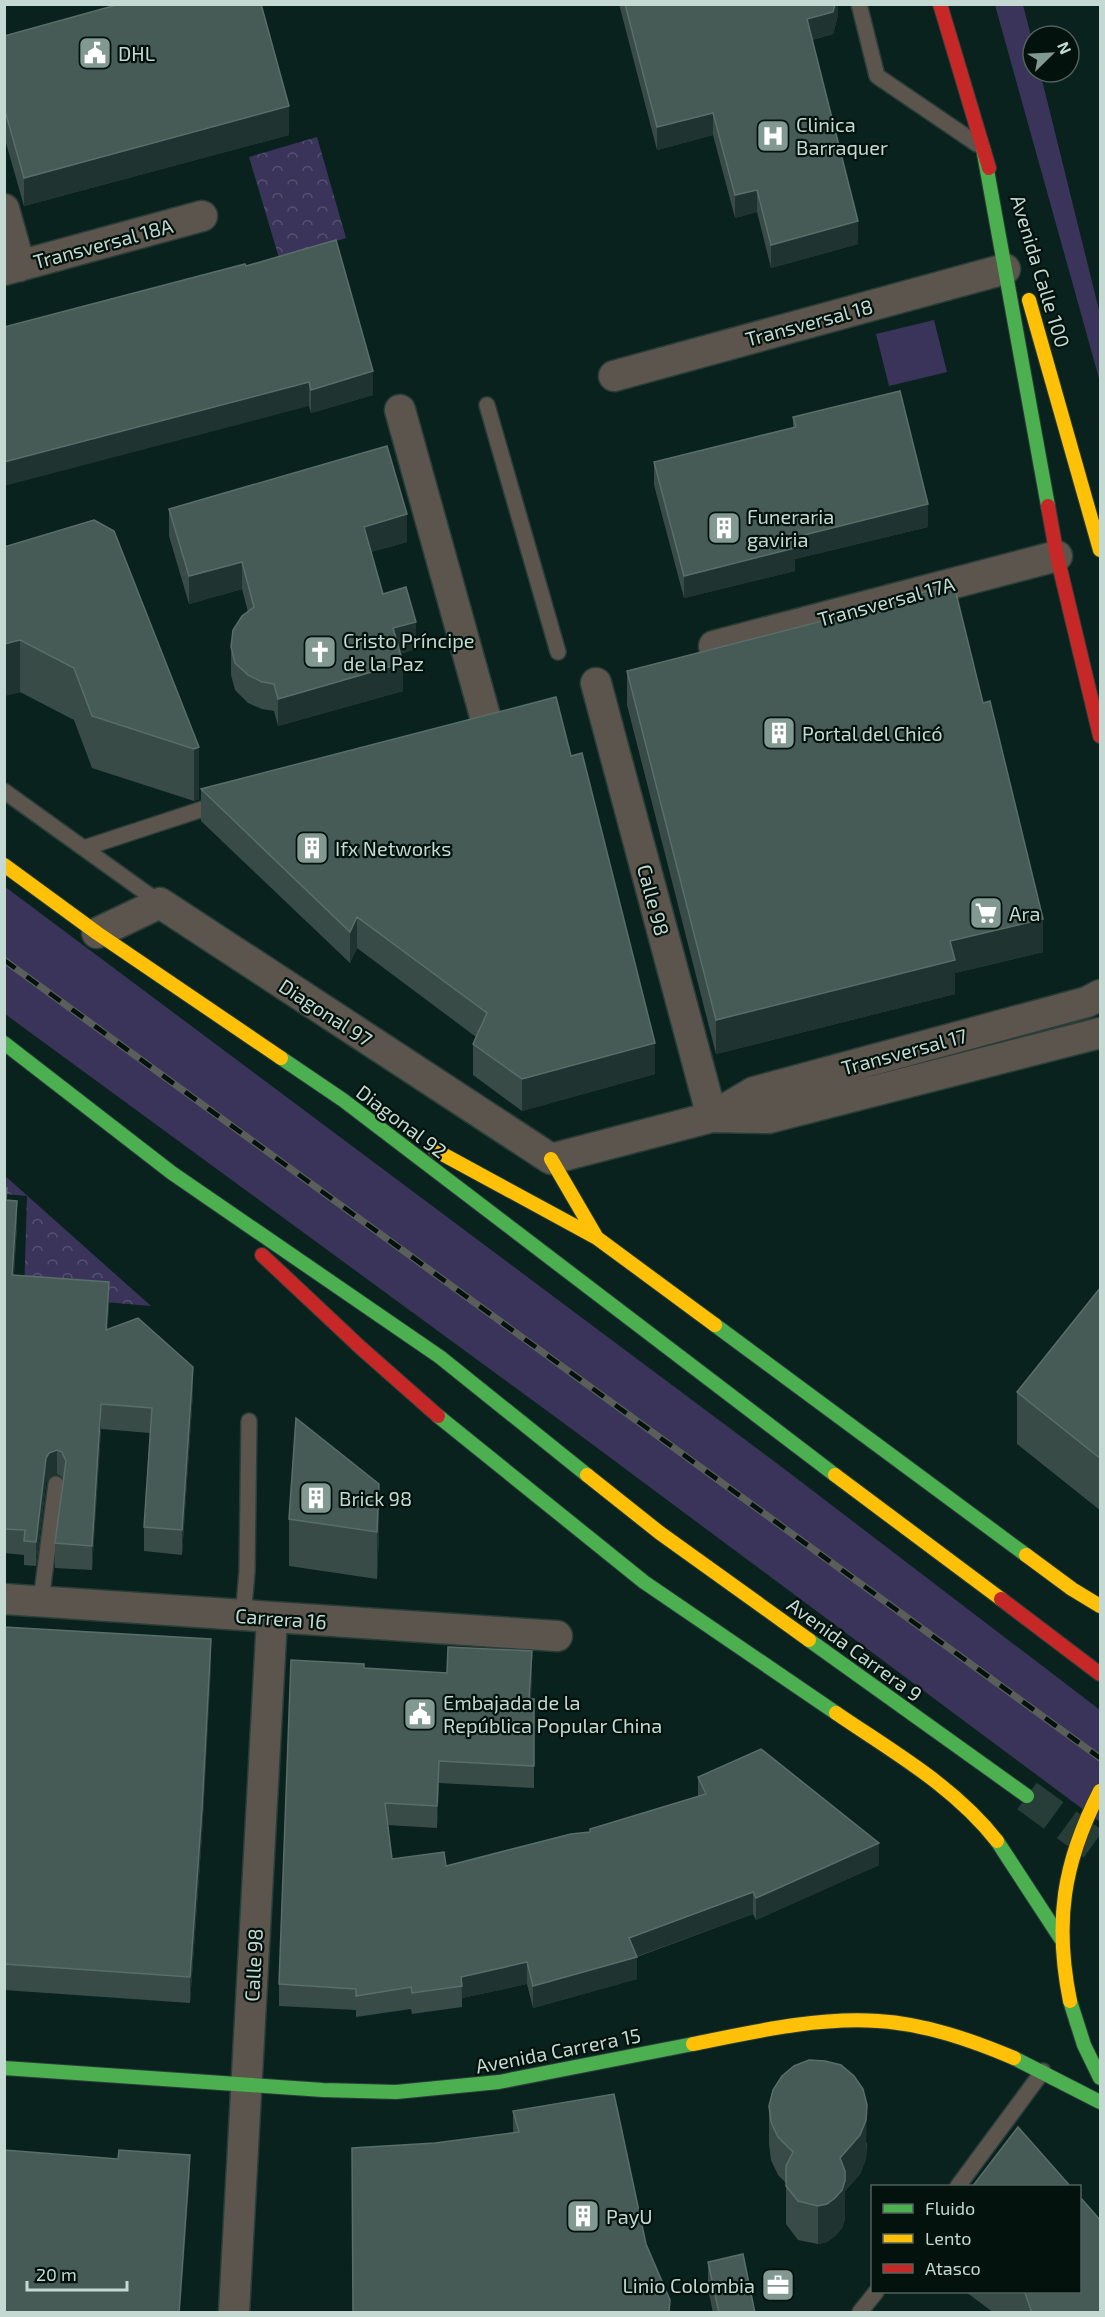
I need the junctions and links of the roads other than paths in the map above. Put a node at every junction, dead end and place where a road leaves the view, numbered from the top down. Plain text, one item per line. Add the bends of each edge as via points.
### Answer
1 (859, 4) edge
2 (940, 4) edge
3 (983, 148) junction
4 (4, 209) edge
5 (202, 216) dead end
6 (12, 268) edge
7 (1016, 273) junction
8 (614, 376) dead end
9 (487, 405) dead end
10 (400, 410) dead end
11 (1101, 550) edge
12 (1057, 556) junction
13 (714, 646) edge
14 (558, 652) dead end
15 (596, 683) dead end
16 (485, 716) edge
17 (1101, 736) edge
18 (4, 791) edge
19 (228, 800) edge
20 (84, 848) junction
21 (4, 865) edge
22 (160, 903) junction
23 (97, 933) junction
24 (1101, 995) edge
25 (1101, 1033) edge
26 (4, 1044) edge
27 (343, 1100) junction
28 (712, 1117) junction
29 (551, 1159) junction
30 (172, 1173) junction
31 (597, 1238) junction
32 (249, 1421) dead end
33 (56, 1484) dead end
34 (1072, 1589) junction
35 (1101, 1592) edge
36 (4, 1599) edge
37 (41, 1601) junction
38 (1101, 1606) edge
39 (257, 1617) junction
40 (557, 1636) dead end
41 (1101, 1674) edge
42 (1101, 1791) edge
43 (1027, 1796) tunnel mouth
44 (1061, 1939) junction
45 (4, 2068) edge
46 (1044, 2070) junction
47 (1101, 2078) edge
48 (247, 2085) junction
49 (1101, 2102) edge
50 (959, 2185) edge
51 (875, 2293) edge
52 (234, 2313) edge
53 (860, 2313) edge

1 - 3 lane via 877,76
2 - 3 main road, Avenida Calle 100
3 - 7 main road, Avenida Calle 100
4 - 6 street
5 - 6 street, Transversal 18A
7 - 8 street, Transversal 18
7 - 11 main road, Avenida Calle 100
7 - 12 main road
9 - 14 lane
10 - 16 street
12 - 13 street, Transversal 17A
12 - 17 main road
15 - 28 street, Calle 98
18 - 20 lane
19 - 20 lane
20 - 22 lane
21 - 23 main road, Diagonal 92
22 - 23 street
22 - 29 street, Diagonal 97
23 - 27 main road, Diagonal 92
24 - 28 street, Transversal 17 via 1088,1002 754,1092
25 - 28 street, Transversal 17 via 769,1119
26 - 30 main road
27 - 31 main road
27 - 41 main road, Diagonal 92
28 - 29 street, Transversal 17
29 - 31 main road
30 - 43 main road, Avenida Carrera 9 via 440,1357 660,1533
30 - 44 main road via 438,1416 644,1582 947,1789 978,1818 1004,1851
31 - 34 main road
32 - 39 lane via 246,1572
33 - 37 lane
34 - 35 main road
34 - 38 main road
36 - 37 street, Carrera 16
37 - 39 street, Carrera 16
39 - 40 street, Carrera 16
39 - 48 street, Calle 98
42 - 44 main road via 1070,1866
44 - 47 main road via 1063,1968 1076,2022
45 - 48 main road, Avenida Carrera 15
46 - 48 main road, Avenida Carrera 15 via 939,2031 879,2021 814,2023 714,2039 475,2086 410,2091
46 - 49 main road, Avenida Carrera 15
46 - 50 lane
48 - 52 street, Calle 98
51 - 53 lane

